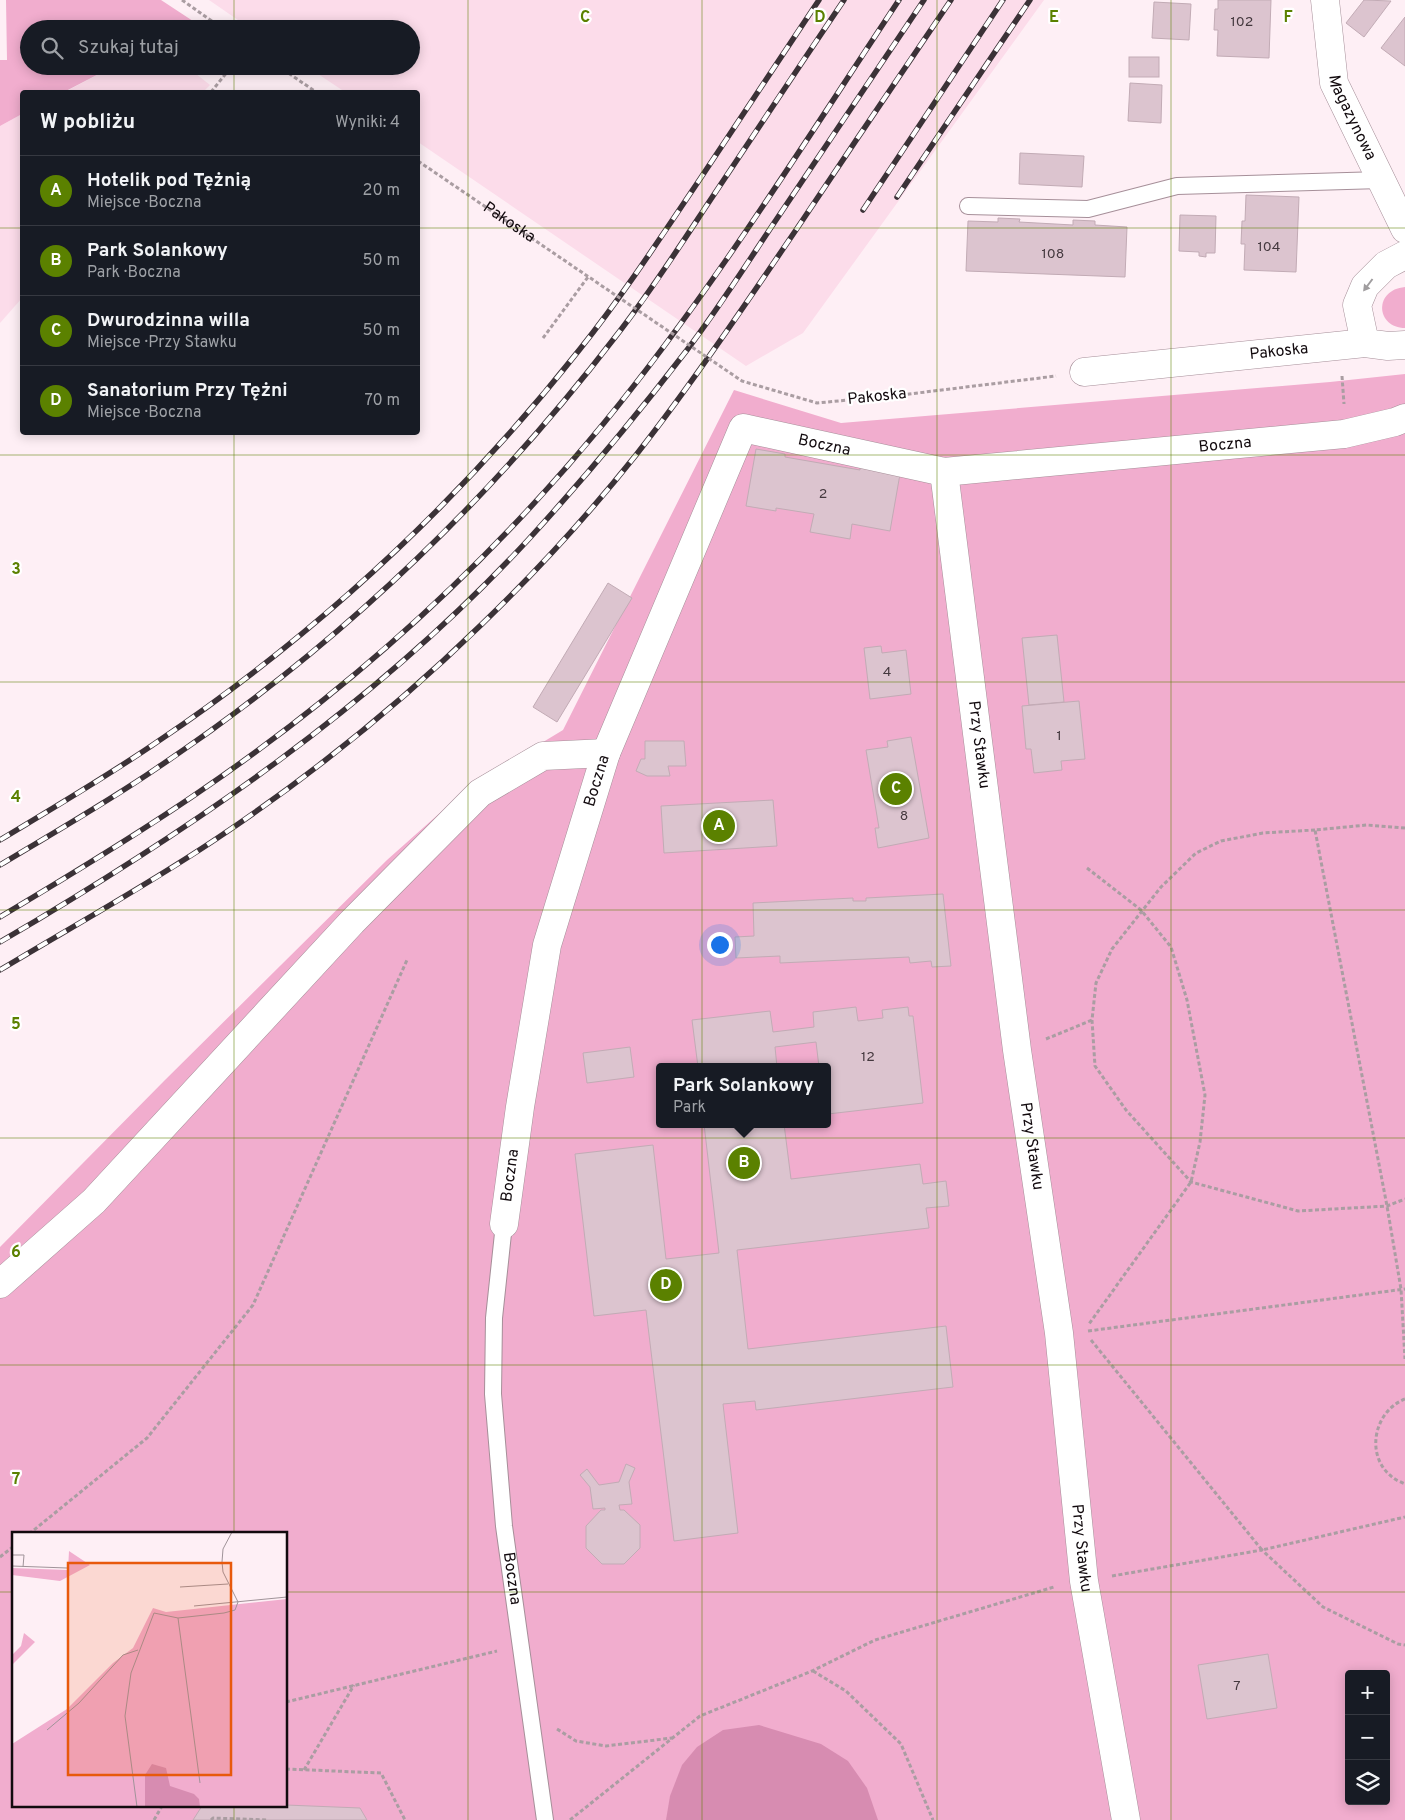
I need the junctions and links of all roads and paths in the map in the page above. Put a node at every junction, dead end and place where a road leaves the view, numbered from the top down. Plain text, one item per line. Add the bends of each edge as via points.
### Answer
1 (182, 0) edge
2 (1325, 0) edge
3 (210, 20) edge
4 (225, 75) edge
5 (291, 75) edge
6 (213, 90) edge
7 (313, 90) edge
8 (420, 162) edge
9 (1381, 180) junction
10 (968, 206) dead end
11 (1405, 229) edge
12 (1405, 255) edge
13 (588, 277) junction
14 (544, 338) dead end
15 (1366, 343) junction
16 (1405, 345) edge
17 (1084, 372) joint
18 (1342, 375) dead end
19 (1344, 398) dead end
20 (1405, 418) edge
21 (944, 472) junction
22 (606, 753) junction
23 (1405, 828) edge
24 (1315, 830) junction
25 (1087, 868) dead end
26 (1141, 910) junction
27 (407, 960) dead end
28 (1092, 1020) junction
29 (1017, 1050) junction
30 (1191, 1182) junction
31 (1405, 1199) edge
32 (1387, 1206) junction
33 (504, 1224) joint
34 (0, 1284) edge
35 (1403, 1289) edge
36 (1084, 1331) junction
37 (1405, 1359) edge
38 (1405, 1399) edge
39 (1405, 1484) edge
40 (1405, 1517) edge
41 (30, 1532) edge
42 (12, 1548) edge
43 (1262, 1550) junction
44 (0, 1557) edge
45 (1084, 1581) junction
46 (1405, 1645) edge
47 (520, 1646) junction
48 (812, 1671) junction
49 (354, 1685) junction
50 (288, 1702) edge
51 (529, 1712) junction
52 (672, 1738) junction
53 (288, 1769) edge
54 (304, 1770) junction
55 (161, 1808) edge
56 (154, 1820) edge
57 (211, 1820) edge
58 (266, 1820) edge
59 (405, 1820) edge
60 (545, 1820) edge
61 (570, 1820) edge
62 (933, 1820) edge
63 (1126, 1820) edge

1 - 3 path
2 - 9 street, Magazynowa via 1334,83
4 - 6 path
5 - 7 path
8 - 13 path, Pakoska, bridge
9 - 10 lane via 1177,186 1088,209
9 - 11 street, Magazynowa
12 -> 15 street via 1386,265 1366,286 1357,304
13 - 14 path
13 - 17 path, Pakoska, bridge via 742,381 817,403
15 - 16 street, Pakoska
15 - 17 street, Pakoska
18 - 19 path
20 - 21 street, Boczna via 1344,434
21 - 22 street, Boczna via 743,428
21 - 29 street, Przy Stawku
22 - 33 street, Boczna via 547,945
22 - 34 street via 543,756 480,793 352,922 98,1207
23 - 24 path via 1367,825
24 - 26 path via 1263,833 1221,841 1196,853
24 - 32 path
25 - 26 path
26 - 28 path via 1112,950 1096,983
26 - 30 path via 1171,947 1187,1000 1205,1095 1200,1142
27 - 41 path via 253,1305 147,1438
28 - 29 path
28 - 30 path via 1095,1066 1126,1110
29 - 45 street, Przy Stawku via 1059,1334
30 - 32 path via 1298,1211
30 - 36 path
31 - 32 path
32 - 35 path
33 - 47 lane, Boczna via 494,1318 493,1394 504,1526
35 - 36 path
35 - 37 path
36 - 43 path
38 - 39 path via 1397,1402 1382,1418 1375,1438 1378,1459 1391,1476
40 - 43 path
42 - 44 path
43 - 45 path
43 - 46 path via 1323,1607
45 - 48 path via 875,1640
45 - 63 street, Przy Stawku
47 - 49 path
47 - 51 lane, Boczna
48 - 52 path via 700,1716
48 - 62 path via 846,1691 901,1744
49 - 50 path
49 - 54 path
51 - 52 path via 576,1741 606,1746
51 - 60 lane, Boczna
52 - 61 path
53 - 54 path
54 - 59 path via 381,1773
55 - 56 path
57 - 58 path

